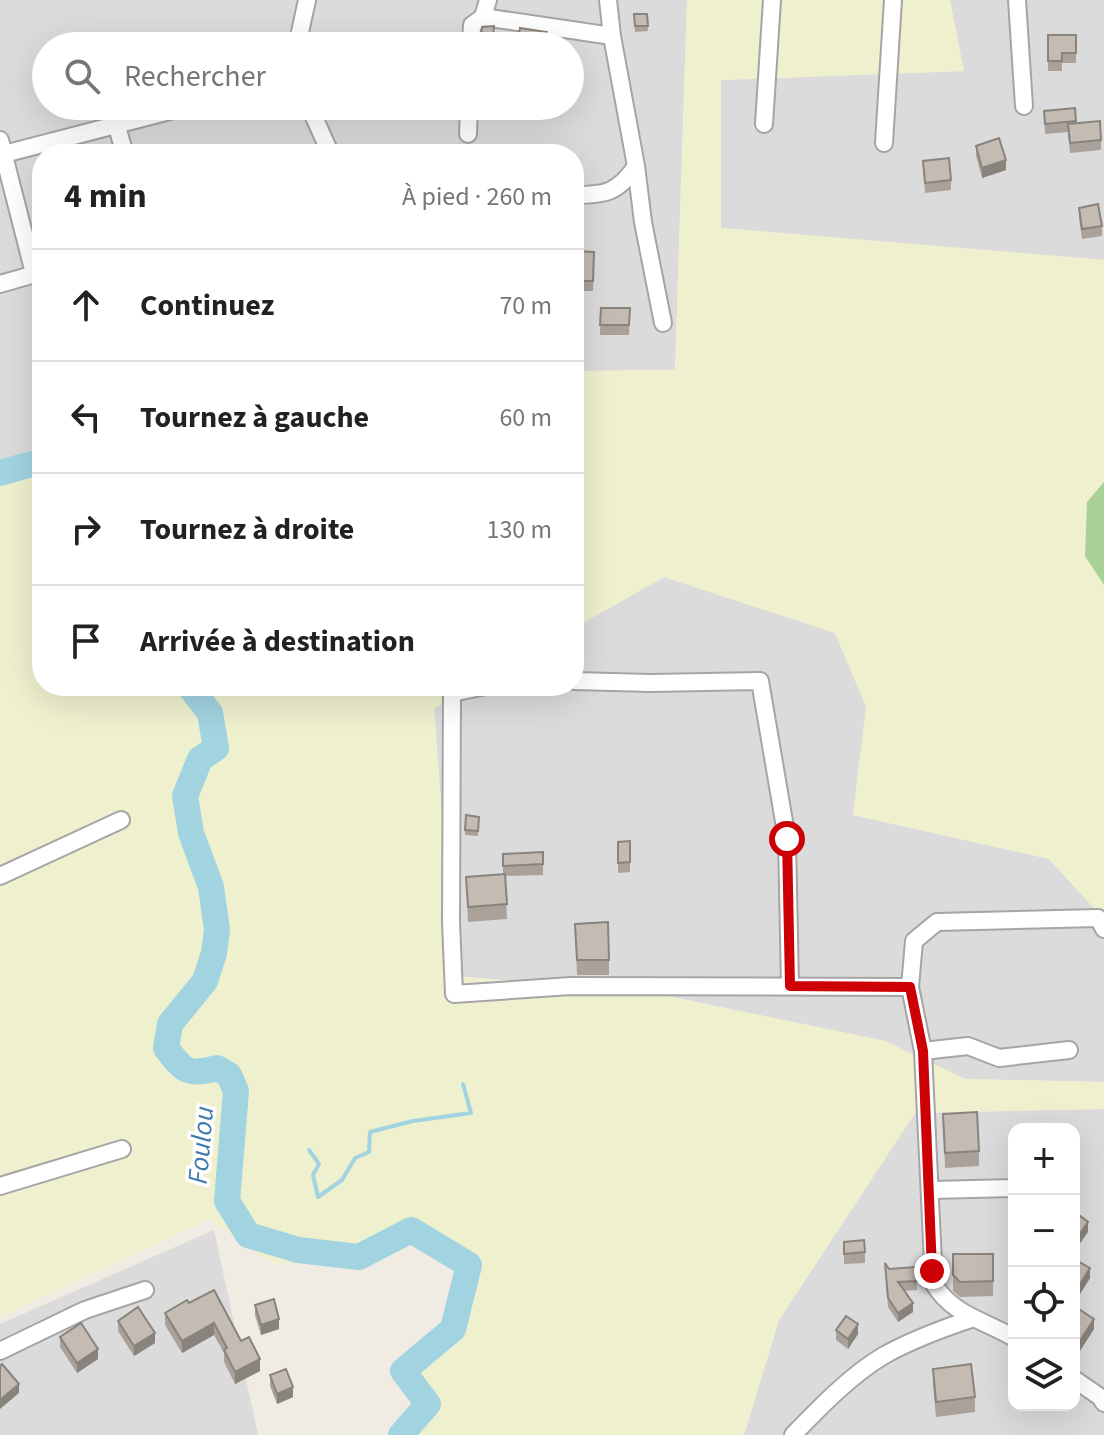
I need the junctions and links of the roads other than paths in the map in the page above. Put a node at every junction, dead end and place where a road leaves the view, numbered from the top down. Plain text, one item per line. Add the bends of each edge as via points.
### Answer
1 (307, 0) edge
2 (488, 0) edge
3 (608, 0) edge
4 (772, 0) edge
5 (893, 0) edge
6 (1017, 0) edge
7 (483, 17) junction
8 (300, 32) edge
9 (472, 32) edge
10 (612, 36) junction
11 (1024, 106) dead end
12 (141, 120) edge
13 (315, 120) edge
14 (468, 120) edge
15 (764, 124) dead end
16 (117, 127) junction
17 (468, 134) dead end
18 (884, 143) dead end
19 (122, 144) edge
20 (324, 144) edge
21 (1, 150) edge
22 (636, 166) junction
23 (584, 195) edge
24 (32, 252) edge
25 (32, 274) edge
26 (0, 284) edge
27 (663, 323) dead end
28 (584, 681) edge
29 (452, 696) edge
30 (121, 820) dead end
31 (0, 876) edge
32 (1104, 929) edge
33 (790, 986) junction
34 (910, 987) junction
35 (1069, 1050) dead end
36 (923, 1051) junction
37 (122, 1149) dead end
38 (0, 1186) edge
39 (1008, 1188) edge
40 (931, 1190) junction
41 (145, 1290) dead end
42 (971, 1319) junction
43 (1008, 1334) edge
44 (0, 1351) edge
45 (1080, 1383) edge
46 (1103, 1397) edge
47 (793, 1435) edge

1 - 8 street
2 - 7 street
3 - 10 street
4 - 15 street
5 - 18 street
6 - 11 street
7 - 9 street
7 - 10 street
10 - 22 street
12 - 16 street
13 - 20 street
14 - 17 street
16 - 19 street
16 - 21 street
21 - 24 street
22 - 23 street via 625,182 605,194
22 - 27 street
25 - 26 street
28 - 33 street via 760,681 787,839
29 - 33 street via 454,994 571,986
30 - 31 street
32 - 34 street via 1098,918 937,922 914,941
33 - 34 street
34 - 36 street
35 - 36 street via 999,1058 968,1046
36 - 40 street
37 - 38 street
39 - 40 street
40 - 42 street via 934,1284
41 - 44 street via 85,1310
42 - 43 street
42 - 47 street via 881,1357
45 - 46 street

